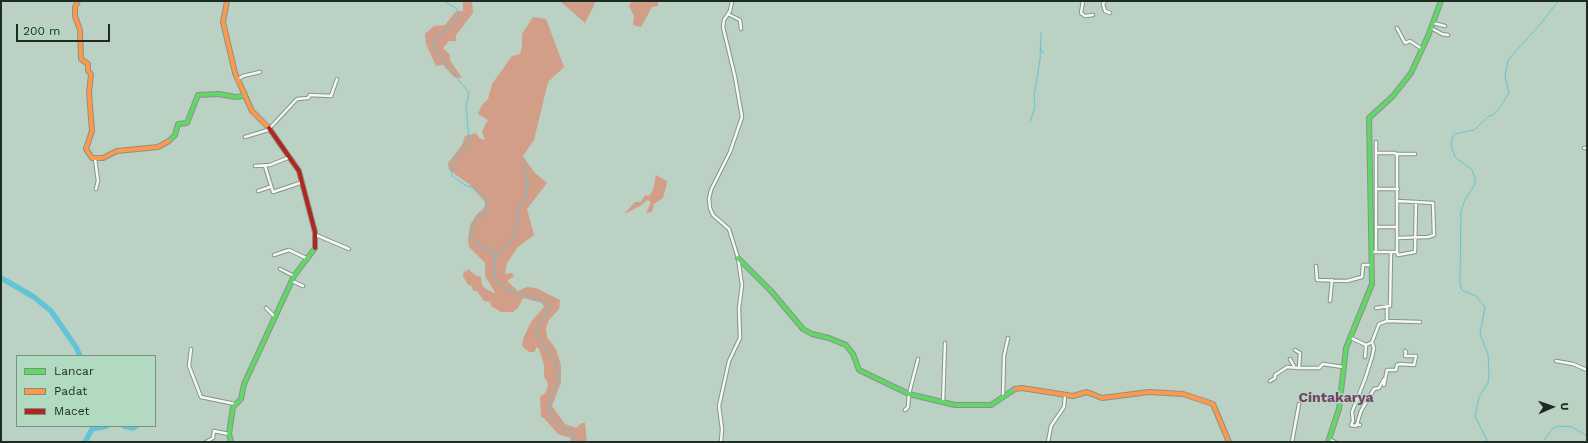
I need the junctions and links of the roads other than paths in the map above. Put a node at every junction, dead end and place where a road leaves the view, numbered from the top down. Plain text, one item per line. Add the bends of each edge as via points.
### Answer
1 (78, 1) edge
2 (227, 1) edge
3 (732, 1) edge
4 (1083, 1) edge
5 (1105, 1) edge
6 (1441, 1) edge
7 (1110, 13) dead end
8 (728, 14) junction
9 (1093, 15) dead end
10 (1433, 23) junction
11 (1445, 26) dead end
12 (1397, 28) dead end
13 (1431, 28) junction
14 (741, 29) dead end
15 (1448, 35) dead end
16 (1422, 49) junction
17 (260, 72) dead end
18 (337, 79) dead end
19 (237, 80) junction
20 (244, 96) junction
21 (270, 129) junction
22 (245, 137) dead end
23 (1376, 142) dead end
24 (1376, 154) junction
25 (1396, 154) junction
26 (1415, 154) dead end
27 (290, 157) junction
28 (95, 159) junction
29 (256, 166) dead end
30 (265, 166) junction
31 (303, 182) junction
32 (270, 187) junction
33 (96, 189) dead end
34 (1376, 189) junction
35 (1398, 189) junction
36 (258, 191) dead end
37 (1398, 201) junction
38 (1416, 202) junction
39 (1376, 227) junction
40 (1397, 227) junction
41 (316, 235) junction
42 (1398, 238) junction
43 (1416, 238) junction
44 (348, 249) dead end
45 (1374, 252) junction
46 (1391, 252) junction
47 (1397, 252) junction
48 (274, 255) dead end
49 (738, 258) junction
50 (308, 259) junction
51 (1372, 265) junction
52 (1316, 266) dead end
53 (280, 269) dead end
54 (294, 276) junction
55 (1332, 280) junction
56 (292, 281) junction
57 (303, 286) dead end
58 (1330, 301) dead end
59 (266, 308) dead end
60 (1376, 308) dead end
61 (1387, 308) junction
62 (276, 317) junction
63 (1387, 321) junction
64 (1420, 322) dead end
65 (1008, 338) dead end
66 (1350, 338) junction
67 (1372, 342) junction
68 (945, 343) dead end
69 (1366, 345) junction
70 (191, 349) dead end
71 (1295, 350) dead end
72 (1405, 351) dead end
73 (1365, 357) dead end
74 (918, 359) dead end
75 (1290, 359) dead end
76 (1556, 361) dead end
77 (1298, 367) junction
78 (1343, 367) junction
79 (1587, 370) edge
80 (1385, 378) junction
81 (1270, 381) dead end
82 (1384, 385) dead end
83 (909, 394) junction
84 (1065, 395) junction
85 (1003, 396) junction
86 (943, 403) junction
87 (236, 404) junction
88 (1299, 404) dead end
89 (905, 410) dead end
90 (229, 434) junction
91 (1328, 441) edge
92 (206, 442) edge
93 (231, 442) edge
94 (721, 442) edge
95 (1048, 442) edge
96 (1230, 442) edge
97 (1292, 442) edge
98 (1335, 442) edge

1 - 28 street via 75,10 80,30 81,59 88,64 88,71 91,74 89,93 92,131 86,150
2 - 19 street via 222,20
3 - 8 street
4 - 9 street via 1081,13 1084,16
5 - 7 street via 1105,11
6 - 10 street
8 - 14 street via 740,20
8 - 49 street via 722,27 736,77 742,117 730,152 711,190 709,203 713,215 729,229
10 - 11 street
10 - 13 street
12 - 16 street via 1405,43 1410,40
13 - 15 street
13 - 16 street
16 - 45 street via 1407,80 1369,118
17 - 19 street via 244,75
18 - 21 street via 331,96 310,95 308,98 296,100
19 - 20 street
20 - 21 street via 252,111
20 - 28 street via 198,95 187,123 178,124 169,142 157,147 116,151 106,157
21 - 22 street
21 - 27 street
23 - 24 street
24 - 25 street
24 - 34 street
25 - 26 street
25 - 35 street
27 - 30 street
27 - 31 street
28 - 33 street via 98,181
29 - 30 street
30 - 32 street
31 - 32 street via 273,192
31 - 41 street
32 - 36 street
34 - 35 street
34 - 39 street
35 - 37 street
37 - 38 street
37 - 40 street
38 - 43 street
38 - 43 street via 1433,203 1434,235
39 - 40 street
39 - 45 street
40 - 42 street
41 - 44 street
41 - 50 street via 316,248
42 - 43 street
42 - 47 street
43 - 47 street via 1414,253
45 - 46 street
45 - 51 street
46 - 47 street
46 - 61 street via 1390,305
48 - 50 street via 287,250
49 - 83 street via 803,329 846,346 853,354 859,370
49 - 94 street via 742,285 739,308 740,338 729,361 719,406
50 - 54 street
51 - 55 street via 1363,265 1362,277 1350,281
51 - 66 street via 1372,286
52 - 55 street via 1317,280
53 - 54 street
54 - 56 street
55 - 58 street
56 - 57 street
56 - 62 street
59 - 62 street
60 - 61 street
61 - 63 street
62 - 87 street
63 - 64 street
63 - 67 street via 1379,324
65 - 85 street via 1004,356
66 - 69 street
66 - 78 street
67 - 69 street
67 - 80 street via 1374,348 1369,368 1352,412 1351,425 1358,424 1363,407
68 - 86 street
69 - 73 street
70 - 87 street via 189,366 201,397
71 - 77 street via 1300,353
72 - 80 street via 1405,356 1416,356 1414,365 1397,365 1396,370 1387,370
74 - 83 street
75 - 77 street via 1292,365
76 - 79 street
77 - 78 street via 1319,368 1322,364
77 - 81 street via 1287,367
78 - 91 street via 1339,409
80 - 82 street
83 - 86 street
83 - 89 street
84 - 85 street via 1022,388 1014,389
84 - 95 street via 1064,408 1051,426
84 - 96 street via 1075,396 1087,392 1102,398 1148,392 1187,395 1213,404
85 - 86 street via 991,405
87 - 90 street via 232,409
88 - 97 street
90 - 92 street via 214,431 212,439
90 - 93 street
91 - 98 street

